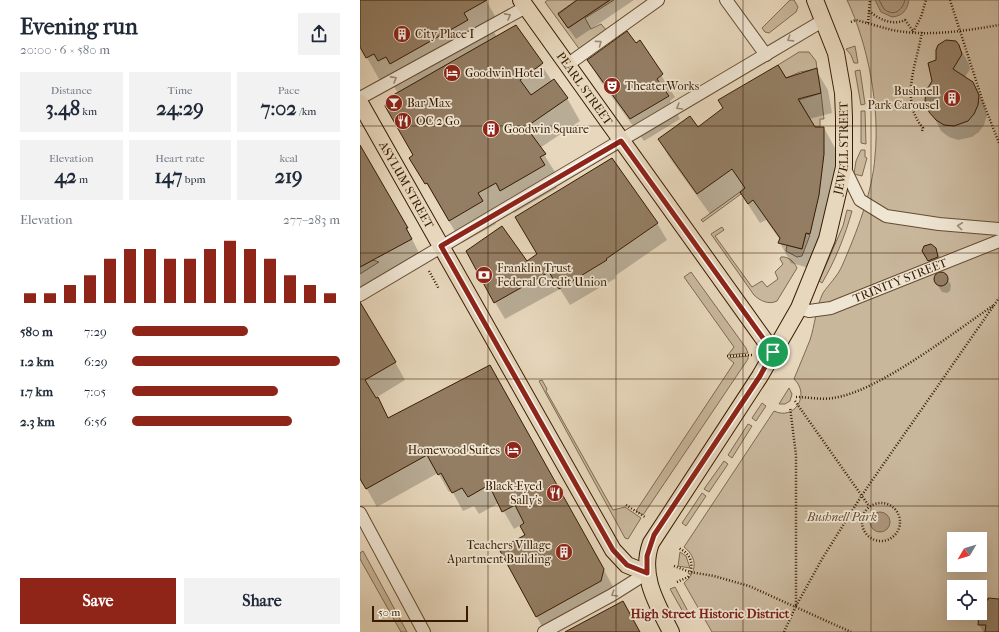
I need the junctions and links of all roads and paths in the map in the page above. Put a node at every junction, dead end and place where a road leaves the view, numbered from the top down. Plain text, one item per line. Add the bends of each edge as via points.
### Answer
1 (658, 0) edge
2 (726, 0) edge
3 (815, 0) edge
4 (870, 0) edge
5 (926, 0) edge
6 (950, 0) edge
7 (523, 3) edge
8 (870, 11) junction
9 (824, 20) junction
10 (851, 22) dead end
11 (868, 22) junction
12 (999, 25) edge
13 (913, 32) junction
14 (922, 32) junction
15 (961, 32) junction
16 (766, 55) junction
17 (567, 65) junction
18 (360, 98) edge
19 (360, 102) edge
20 (926, 104) dead end
21 (911, 107) junction
22 (922, 131) dead end
23 (621, 141) junction
24 (999, 143) edge
25 (844, 167) junction
26 (999, 229) edge
27 (999, 241) edge
28 (441, 246) junction
29 (429, 271) dead end
30 (439, 289) dead end
31 (360, 295) edge
32 (999, 298) edge
33 (801, 302) junction
34 (995, 304) junction
35 (773, 352) junction
36 (752, 355) dead end
37 (727, 356) dead end
38 (796, 397) dead end
39 (795, 401) dead end
40 (790, 407) dead end
41 (862, 495) junction
42 (626, 505) dead end
43 (869, 506) junction
44 (360, 513) edge
45 (645, 518) dead end
46 (678, 548) dead end
47 (674, 566) dead end
48 (690, 572) junction
49 (647, 573) junction
50 (677, 582) dead end
51 (796, 606) junction
52 (424, 632) edge
53 (544, 632) edge
54 (671, 632) edge
55 (784, 632) edge
56 (851, 632) edge

17 -> 1 street
2 - 16 street
3 - 9 main road, JEWELL STREET
4 - 8 path
5 - 13 path
6 - 15 path
7 - 17 main road, PEARL STREET
18 -> 7 street
8 - 11 path
8 - 13 path via 884,20 895,23 905,20
9 -> 16 street
9 - 25 main road, JEWELL STREET via 836,54 843,93
10 - 11 path
11 - 13 path via 892,30
12 - 15 path
13 - 14 path
14 - 15 path
14 - 21 path via 915,61
15 - 24 path
16 -> 23 street
17 - 23 main road, PEARL STREET
19 - 28 main road, ASYLUM STREET
20 - 21 path
21 - 22 path via 924,128
23 - 28 street
23 - 35 main road, PEARL STREET
26 -> 25 street via 938,224 886,216 860,200
25 - 33 main road, JEWELL STREET via 827,239
27 - 33 street, TRINITY STREET via 831,308 809,311
28 - 31 street
28 - 49 main road, ASYLUM STREET via 613,550 627,565
29 - 30 path
32 - 34 path
33 - 35 main road, JEWELL STREET
34 - 38 path via 912,361 858,391 832,398
34 - 41 path
35 - 49 main road, JEWELL STREET via 760,376 654,535 647,556
36 - 37 path
39 - 41 path
40 - 51 path via 796,455
41 - 43 path
41 - 51 path via 822,558
42 - 45 path
43 - 43 path via 881,502 897,511 900,523 896,535 891,539 878,542 866,536 862,517
44 - 52 street
46 - 48 path via 689,556 692,566
47 - 48 path
48 - 50 path via 686,579
48 - 51 path via 750,586
49 -> 53 street
49 - 54 main road via 654,596
51 - 55 path
51 - 56 path

